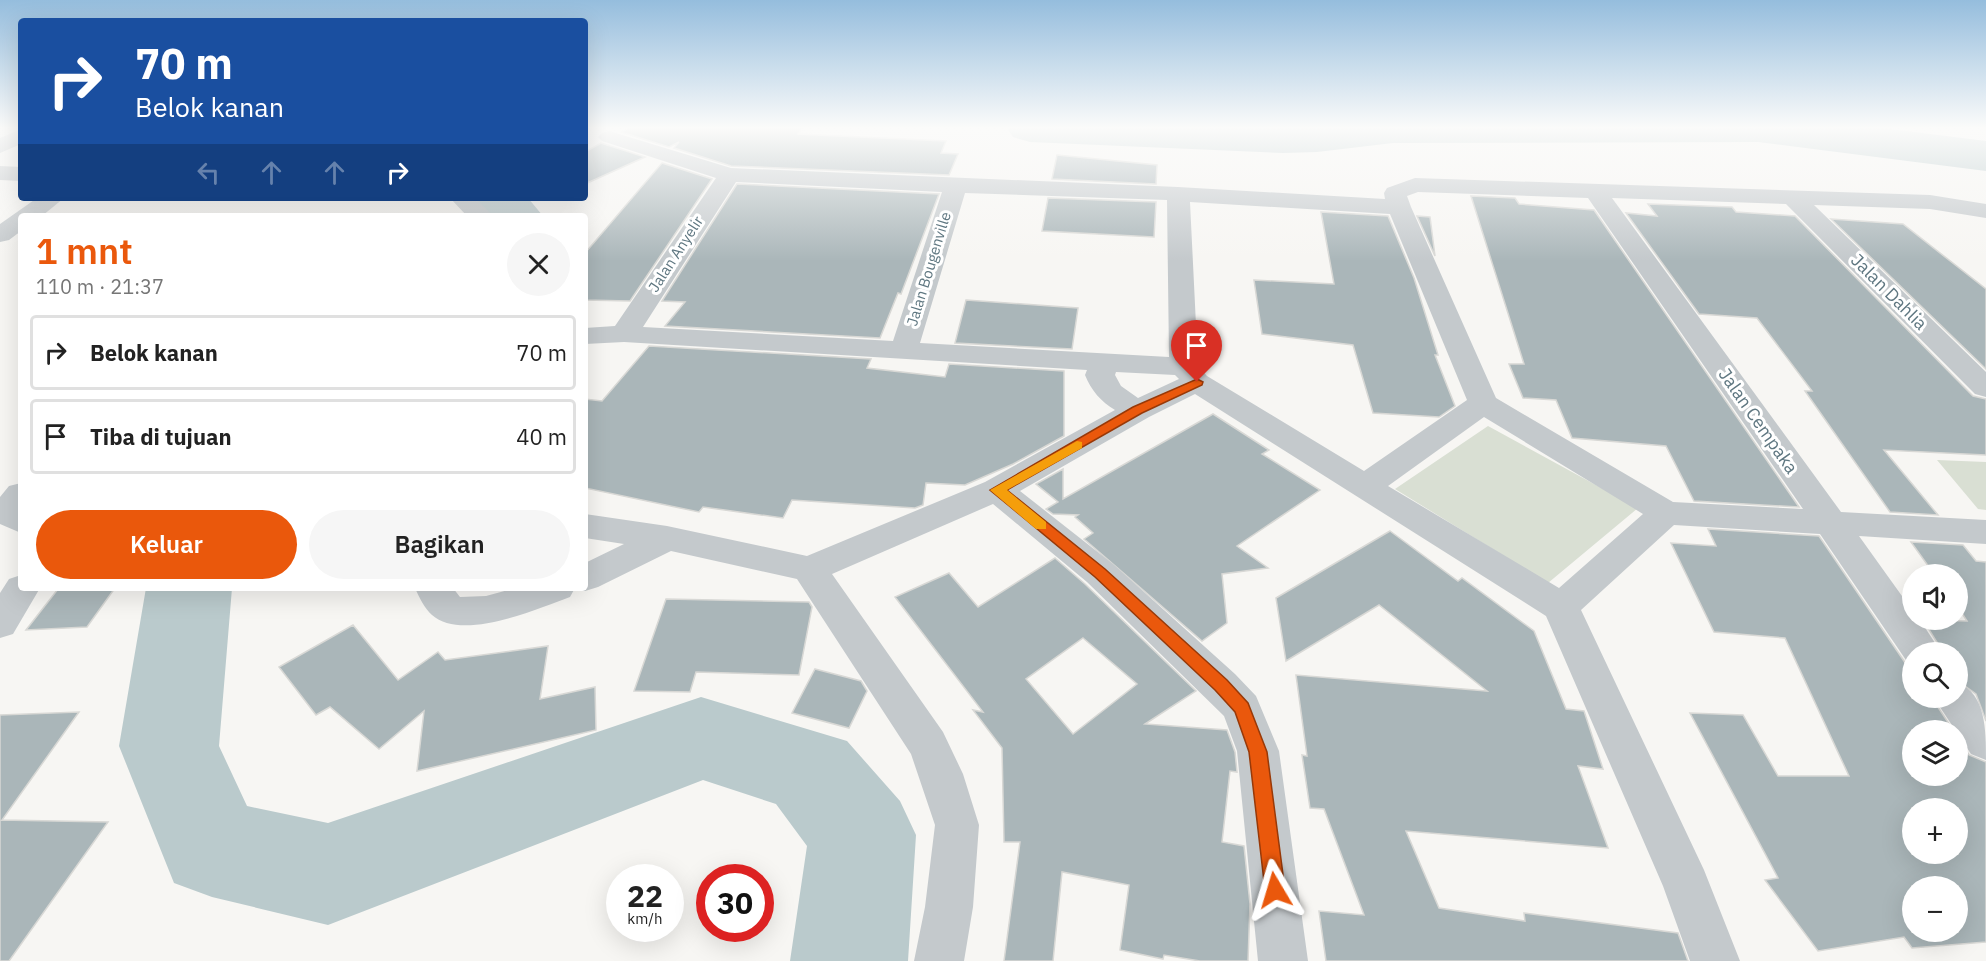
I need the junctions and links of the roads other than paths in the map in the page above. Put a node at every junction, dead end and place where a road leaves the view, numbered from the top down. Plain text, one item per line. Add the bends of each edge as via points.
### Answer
1 (0, 172) edge
2 (719, 172) edge
3 (18, 174) edge
4 (729, 175) junction
5 (955, 187) junction
6 (1594, 190) junction
7 (1178, 194) junction
8 (1791, 196) junction
9 (48, 201) edge
10 (465, 201) edge
11 (1399, 207) junction
12 (1986, 211) edge
13 (30, 213) edge
14 (478, 213) edge
15 (18, 222) edge
16 (0, 234) edge
17 (624, 334) junction
18 (588, 336) edge
19 (904, 350) junction
20 (1105, 362) junction
21 (1191, 375) junction
22 (1986, 388) edge
23 (1483, 404) junction
24 (1138, 410) junction
25 (1364, 487) junction
26 (997, 490) junction
27 (18, 497) edge
28 (1666, 513) junction
29 (18, 519) edge
30 (1830, 522) junction
31 (588, 526) edge
32 (1986, 532) edge
33 (667, 538) junction
34 (809, 569) junction
35 (588, 577) edge
36 (20, 591) edge
37 (435, 591) edge
38 (548, 591) edge
39 (1561, 607) junction
40 (0, 624) edge
41 (1916, 642) edge
42 (1961, 708) edge
43 (1986, 742) edge
44 (939, 961) edge
45 (1283, 961) edge
46 (1715, 961) edge

1 - 3 street
2 - 4 street
4 - 5 street
4 - 17 street, Jalan Anyelir
5 - 7 street
5 - 19 street, Jalan Bougenville
6 - 8 street
6 - 11 street via 1415,185 1395,193
6 - 30 street, Jalan Cempaka
7 - 11 street
7 - 21 street
8 - 12 street via 1930,202
8 - 22 street, Jalan Dahlia
9 - 13 street
10 - 14 street
11 - 23 street
15 - 16 street
17 - 18 street
17 - 19 street
19 - 20 street
20 - 21 street
20 - 24 street via 1100,375 1105,389
21 - 24 street
21 - 25 street
23 - 25 street
23 - 28 street
24 - 26 street
25 - 39 street
26 - 34 street
26 - 45 street via 1100,573 1242,708 1258,752
27 - 29 street via 12,516
28 - 30 street
28 - 39 street
30 - 32 street
30 - 41 street, Jalan Cempaka
31 - 33 street
33 - 34 street
33 - 35 street
34 - 44 street via 928,745 941,774 957,825
36 - 40 street
37 - 38 street via 447,607 464,612 513,603
39 - 46 street via 1687,886
42 - 43 street

